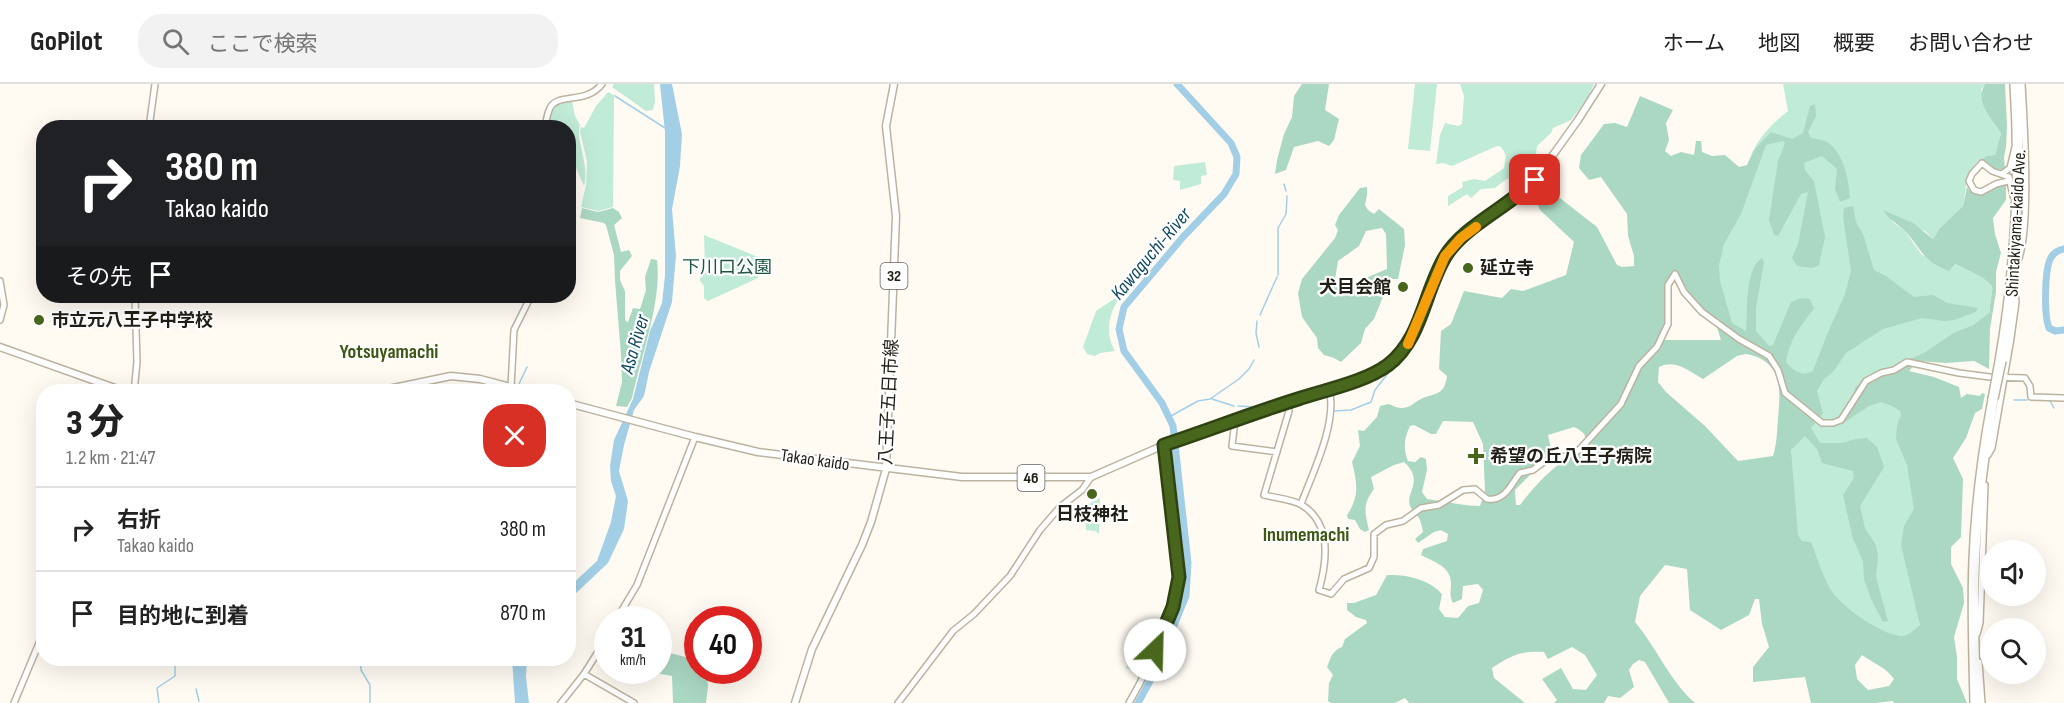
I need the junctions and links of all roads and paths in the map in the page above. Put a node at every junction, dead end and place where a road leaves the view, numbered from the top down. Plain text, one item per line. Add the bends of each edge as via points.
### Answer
1 (155, 84) edge
2 (602, 84) edge
3 (894, 84) edge
4 (1601, 84) edge
5 (2013, 84) edge
6 (2020, 84) edge
7 (150, 120) edge
8 (547, 120) edge
9 (2016, 145) junction
10 (2003, 173) junction
11 (2008, 181) dead end
12 (2015, 212) junction
13 (2015, 266) junction
14 (2014, 280) junction
15 (0, 281) edge
16 (135, 303) edge
17 (528, 303) edge
18 (0, 320) edge
19 (0, 347) edge
20 (2000, 361) junction
21 (2004, 377) junction
22 (104, 384) edge
23 (135, 384) edge
24 (412, 384) edge
25 (500, 384) edge
26 (511, 384) edge
27 (1329, 388) junction
28 (2064, 398) edge
29 (1993, 399) junction
30 (1288, 402) junction
31 (576, 405) edge
32 (1235, 420) junction
33 (693, 437) junction
34 (1166, 445) junction
35 (1277, 452) junction
36 (1986, 458) junction
37 (886, 469) junction
38 (1091, 477) junction
39 (1301, 504) junction
40 (624, 606) edge
41 (36, 650) edge
42 (594, 658) edge
43 (584, 674) junction
44 (14, 703) edge
45 (561, 703) edge
46 (634, 703) edge
47 (795, 703) edge
48 (898, 703) edge
49 (1129, 703) edge
50 (1972, 703) edge
51 (1980, 703) edge

1 - 7 main road
2 - 8 main road via 590,95 554,103
3 - 37 main road, 八王子五日市線 / 32 via 886,132 896,216
4 - 27 main road, 46 via 1535,180 1452,247 1403,350 1380,370
5 - 9 main road, Shintakiyama-kaido Ave.
6 - 13 main road, Shintakiyama-kaido Ave.
6 - 13 main road via 2024,179 2021,255
9 - 10 main road via 2010,168
9 - 12 main road, Shintakiyama-kaido Ave.
10 - 11 main road via 1992,171 1983,163 1972,174 1970,185 1981,192
10 - 12 main road via 2011,180
12 - 20 main road, Shintakiyama-kaido Ave.
13 - 14 main road, Shintakiyama-kaido Ave.
14 - 20 main road, Shintakiyama-kaido Ave.
14 - 21 main road via 2016,302
15 - 18 main road via 4,305
16 - 23 main road
17 - 26 main road via 514,330
19 - 22 main road
20 - 29 main road, bridge
21 - 28 main road via 2026,379 2031,397
21 - 36 main road via 1992,448
21 - 39 main road via 1905,363 1863,384 1841,420 1822,423 1785,393 1769,356 1698,308 1675,274 1668,285 1668,324 1657,347 1639,366 1622,404 1579,450 1522,472 1508,492 1493,500 1475,489 1463,490 1439,506 1421,508 1403,521 1380,528 1374,534 1374,557 1369,568 1344,579 1331,594 1319,590 1326,566 1320,523
24 - 25 main road via 451,376
27 - 30 main road, 46
27 - 39 main road via 1330,423
29 - 36 main road
29 - 50 main road via 1978,481 1972,558
30 - 32 main road, 46
30 - 35 main road
31 - 33 main road, Takao kaido / 46
32 - 34 main road, 46
32 - 35 main road via 1232,446
33 - 37 main road, Takao kaido / 46 via 760,452
33 - 40 main road via 637,585
34 - 38 main road, Takao kaido / 46
34 - 49 main road via 1179,566 1178,591 1166,627
35 - 39 main road via 1264,495
36 - 51 main road via 1980,623 1976,636
37 - 38 main road, Takao kaido / 46 via 962,477
37 - 47 main road, 八王子五日市線 / 32 via 862,545 812,649
38 - 48 main road via 1040,530 1010,576 953,631
41 - 44 main road
42 - 43 main road
43 - 45 main road
43 - 46 main road

